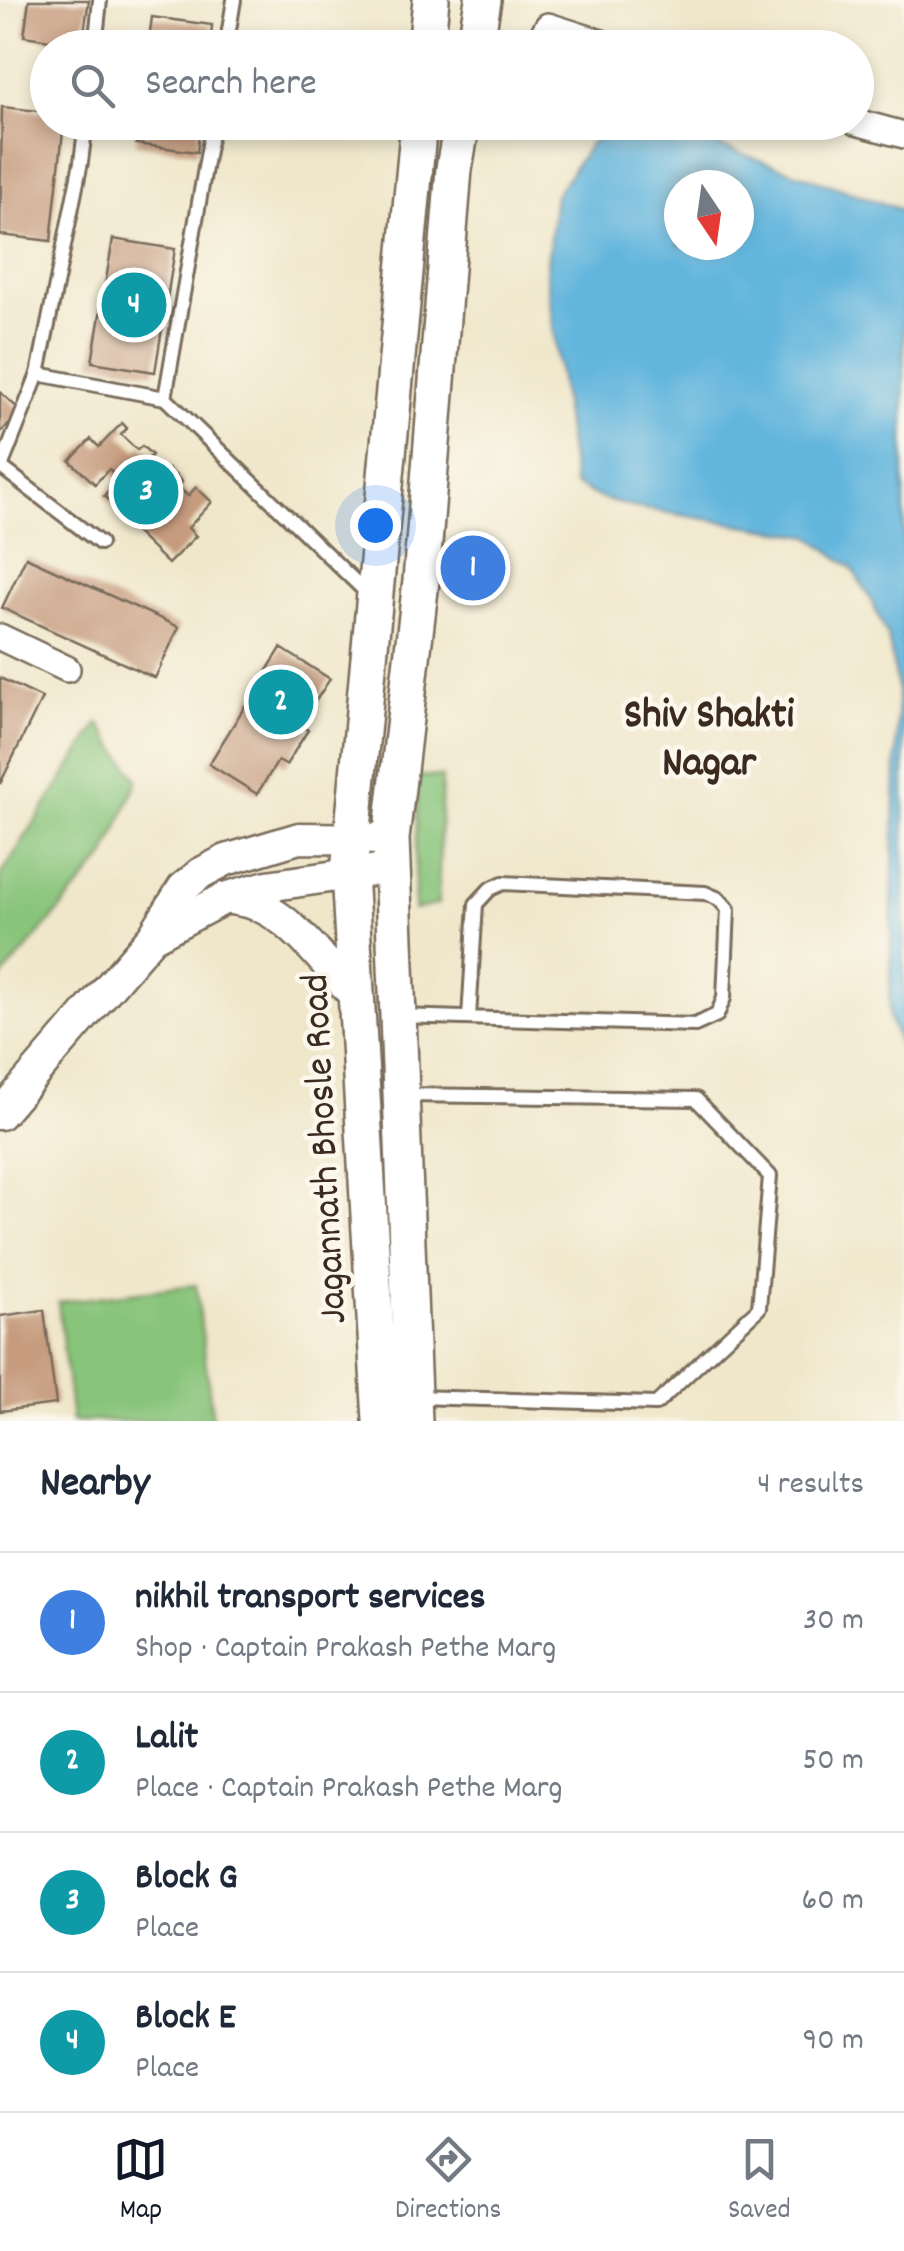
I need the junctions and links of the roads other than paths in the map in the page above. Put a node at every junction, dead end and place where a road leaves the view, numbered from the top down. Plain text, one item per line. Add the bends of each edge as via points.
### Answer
1 (100, 0) edge
2 (234, 0) edge
3 (431, 0) edge
4 (483, 0) edge
5 (97, 30) edge
6 (229, 30) edge
7 (428, 30) edge
8 (478, 30) edge
9 (874, 127) edge
10 (904, 135) edge
11 (84, 140) edge
12 (210, 140) edge
13 (417, 140) edge
14 (459, 140) edge
15 (38, 374) junction
16 (165, 398) junction
17 (100, 544) dead end
18 (374, 599) junction
19 (0, 637) edge
20 (66, 668) dead end
21 (351, 836) junction
22 (391, 853) junction
23 (244, 855) junction
24 (350, 872) junction
25 (256, 889) junction
26 (226, 898) junction
27 (153, 936) junction
28 (354, 996) junction
29 (397, 1016) junction
30 (469, 1018) junction
31 (400, 1095) junction
32 (0, 1114) edge
33 (413, 1409) edge
34 (380, 1421) edge

1 - 5 lane
2 - 6 lane
3 - 7 main road
4 - 8 main road
9 - 10 street
11 - 15 lane
12 - 16 lane
13 - 18 main road, Jagannath Bhosle Road
14 - 22 main road via 422,582
15 - 16 lane
15 - 17 lane via 1,468
16 - 18 lane
18 - 21 main road, Jagannath Bhosle Road
19 - 20 street
21 - 22 street
21 - 23 street via 300,838
21 - 24 main road, Jagannath Bhosle Road
22 - 24 street
22 - 29 main road
23 - 25 street
23 - 27 street via 183,888
24 - 25 street
24 - 28 main road, Jagannath Bhosle Road
25 - 26 street
26 - 27 street
26 - 28 street via 259,906 282,921
27 - 32 street
28 - 34 main road, Jagannath Bhosle Road
29 - 30 lane
29 - 31 main road
30 - 30 lane via 695,1024 717,1015 724,998 728,909 704,893 503,882 476,904
31 - 33 main road
31 - 33 lane via 696,1099 770,1176 759,1308 656,1404

